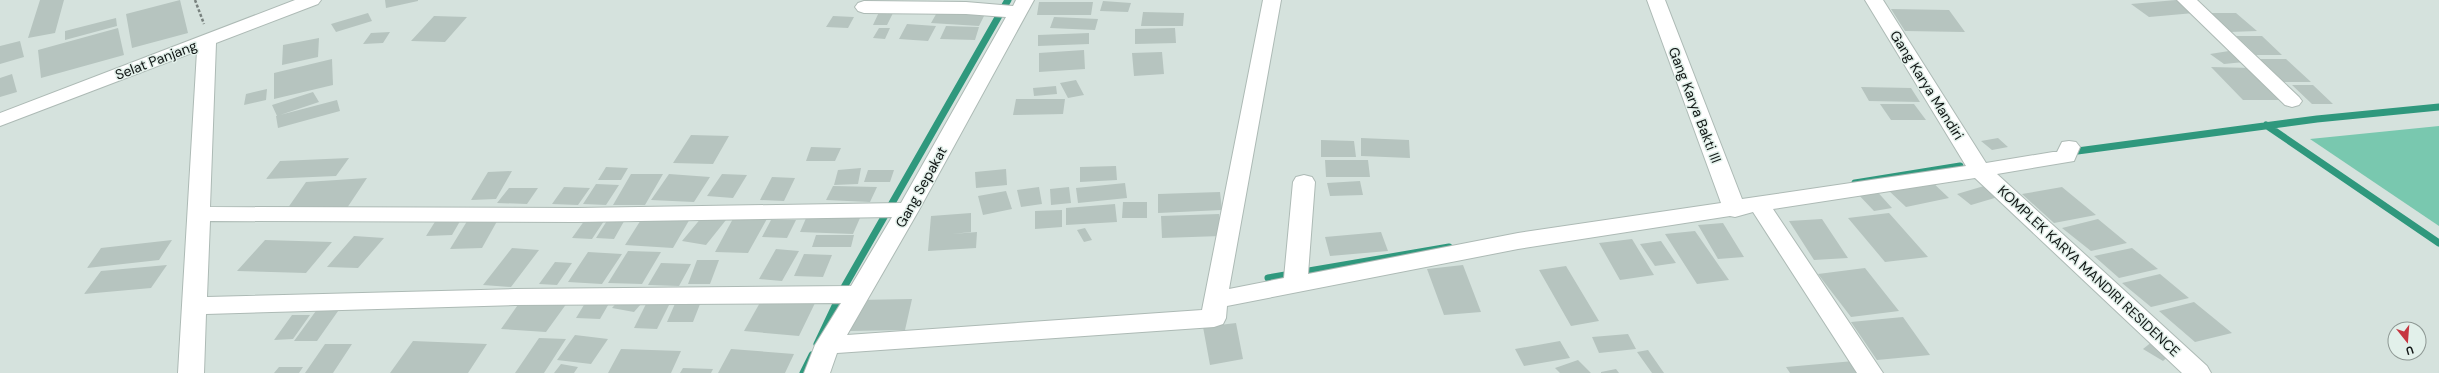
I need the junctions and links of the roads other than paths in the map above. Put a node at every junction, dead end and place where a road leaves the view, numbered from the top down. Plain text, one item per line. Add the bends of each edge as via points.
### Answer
1 (312, 0) edge
2 (1272, 0) edge
3 (1656, 0) edge
4 (1874, 0) edge
5 (2186, 0) edge
6 (864, 7) dead end
7 (1011, 8) edge
8 (207, 41) junction
9 (2292, 101) dead end
10 (0, 120) edge
11 (2069, 147) dead end
12 (1980, 170) junction
13 (1304, 182) dead end
14 (1732, 204) junction
15 (1760, 206) junction
16 (903, 210) junction
17 (200, 214) junction
18 (1296, 277) junction
19 (849, 293) junction
20 (1215, 300) junction
21 (194, 306) junction
22 (828, 345) junction
23 (190, 373) edge
24 (817, 373) edge
25 (1870, 373) edge
26 (2198, 373) edge

1 - 8 street, Selat Panjang
2 - 20 street
3 - 14 street, Gang Karya Bakti III
4 - 12 street, Gang Karya Mandiri
5 - 9 street
6 - 7 street
7 - 16 street, Gang Sepakat
8 - 10 street, Selat Panjang
8 - 17 street
11 - 12 street via 2066,156 2061,158
12 - 15 street
12 - 26 street, KOMPLEK KARYA MANDIRI RESIDENCE
13 - 18 street
14 - 15 street
14 - 18 street via 1309,280
15 - 25 street
16 - 17 street via 577,215
16 - 19 street, Gang Sepakat
17 - 21 street
18 - 20 street
19 - 21 street via 507,297
19 - 22 street, Gang Sepakat
20 - 22 street via 1214,318
21 - 23 street
22 - 24 street, Gang Sepakat

